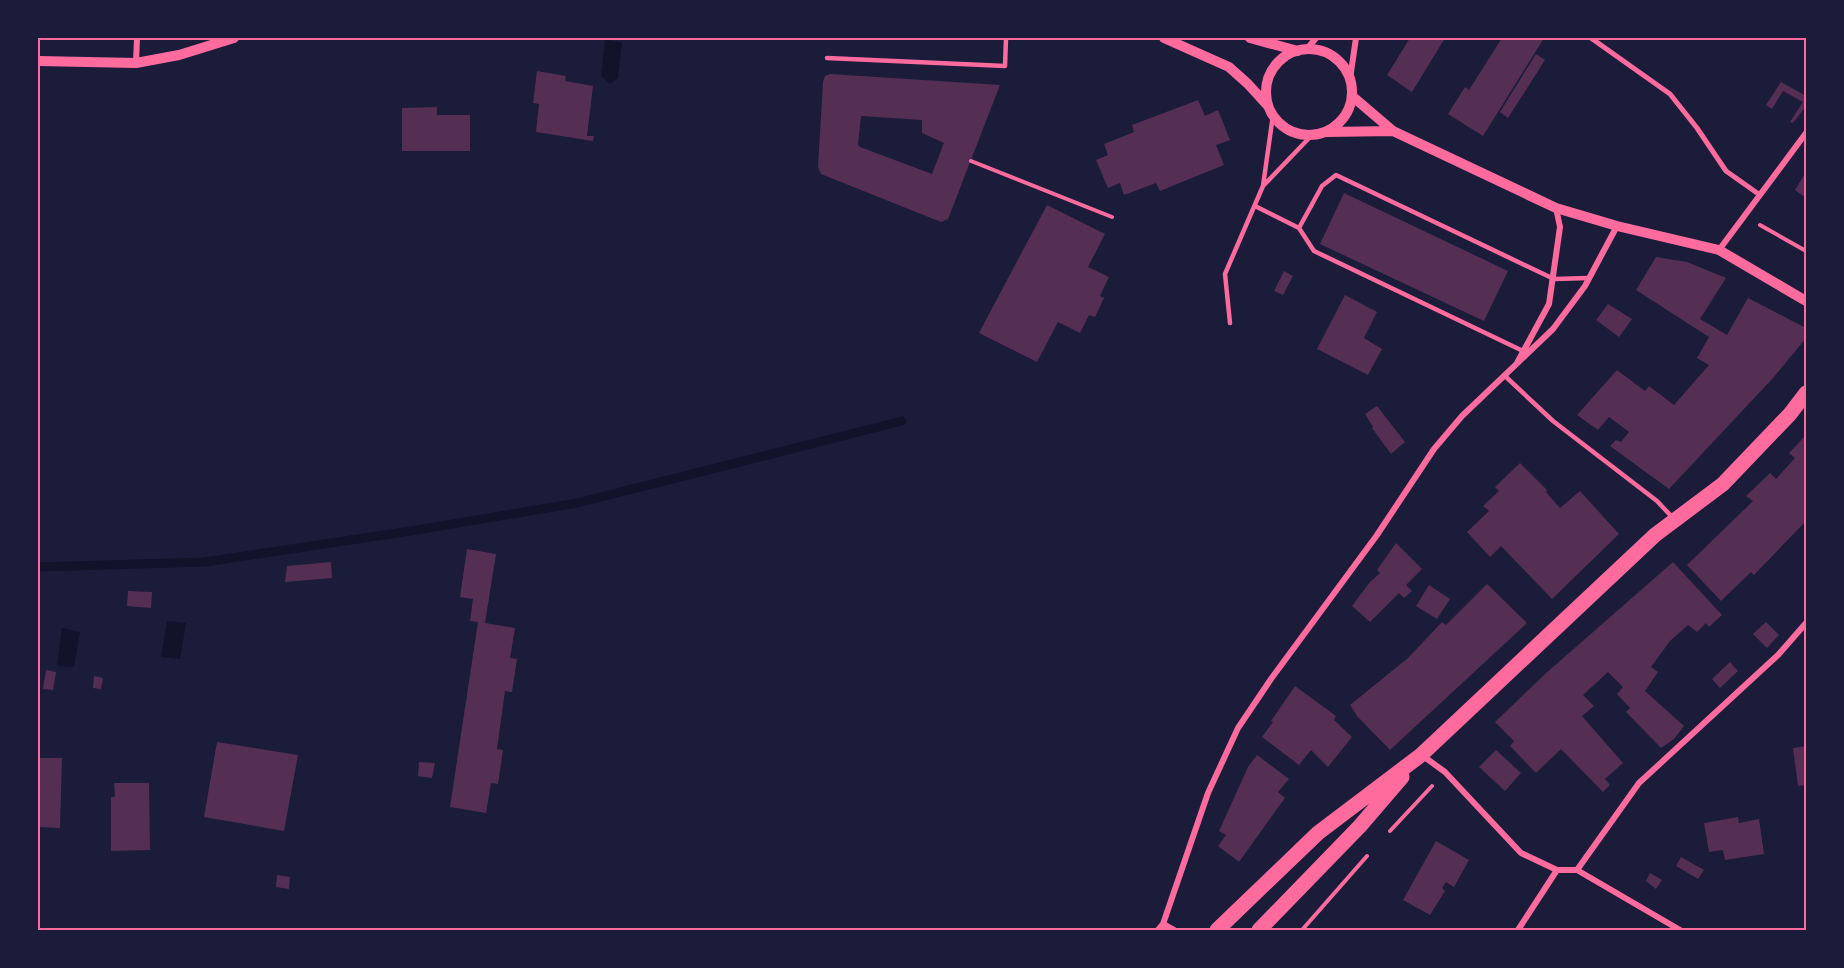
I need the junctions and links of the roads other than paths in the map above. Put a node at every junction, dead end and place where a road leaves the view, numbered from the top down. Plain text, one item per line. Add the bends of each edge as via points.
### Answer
1 (137, 38) edge
2 (234, 38) edge
3 (1006, 38) edge
4 (1164, 38) edge
5 (1250, 38) edge
6 (1316, 38) edge
7 (1356, 38) edge
8 (1591, 38) edge
9 (1302, 50) junction
10 (827, 58) dead end
11 (38, 61) edge
12 (136, 63) junction
13 (1350, 79) junction
14 (1352, 96) junction
15 (1270, 111) junction
16 (1393, 131) junction
17 (1326, 132) junction
18 (1806, 132) edge
19 (1312, 135) junction
20 (1263, 186) junction
21 (1760, 195) junction
22 (1255, 206) junction
23 (1556, 208) junction
24 (1617, 226) junction
25 (1299, 228) junction
26 (1719, 250) junction
27 (1590, 278) junction
28 (1554, 279) junction
29 (1806, 300) edge
30 (1230, 323) dead end
31 (1523, 351) junction
32 (1513, 369) junction
33 (1505, 376) junction
34 (1806, 393) edge
35 (1675, 520) junction
36 (1806, 623) edge
37 (1421, 754) junction
38 (1557, 870) junction
39 (1577, 870) junction
40 (1163, 924) junction
41 (1158, 930) edge
42 (1174, 930) edge
43 (1217, 930) edge
44 (1259, 930) edge
45 (1518, 930) edge
46 (1680, 930) edge

1 - 12 street
2 - 12 street
3 - 10 lane via 1005,66
4 - 15 street via 1229,67
5 - 9 street
6 - 9 street
7 - 13 street
8 - 21 street via 1670,94 1726,171
9 - 13 street via 1318,50 1338,60
9 - 15 street via 1285,56 1268,78
11 - 12 street
13 - 14 street
14 - 16 street
14 - 17 street via 1344,117
15 - 19 street via 1289,131
15 - 20 lane
16 - 17 street
16 - 23 street
17 - 19 street
18 - 21 street
19 - 20 lane
20 - 22 lane
21 - 26 street
22 - 25 lane
22 - 30 lane via 1225,274
23 - 24 street
23 - 28 street via 1560,227
24 - 26 street
24 - 27 street
25 - 28 lane via 1322,186 1336,176
25 - 31 lane via 1314,251
26 - 29 street
27 - 28 lane
27 - 32 street via 1553,329
28 - 31 street via 1549,304
31 - 32 street
32 - 33 street
33 - 35 lane via 1553,421 1657,501
33 - 40 street via 1434,449 1238,728 1208,793
34 - 35 main road via 1723,484
35 - 37 main road
36 - 39 street via 1778,655 1639,783
37 - 38 street via 1445,772 1521,853
37 - 43 main road via 1318,833
37 - 44 main road via 1360,826
38 - 39 street
38 - 45 street
39 - 46 street
40 - 41 street
40 - 42 street

